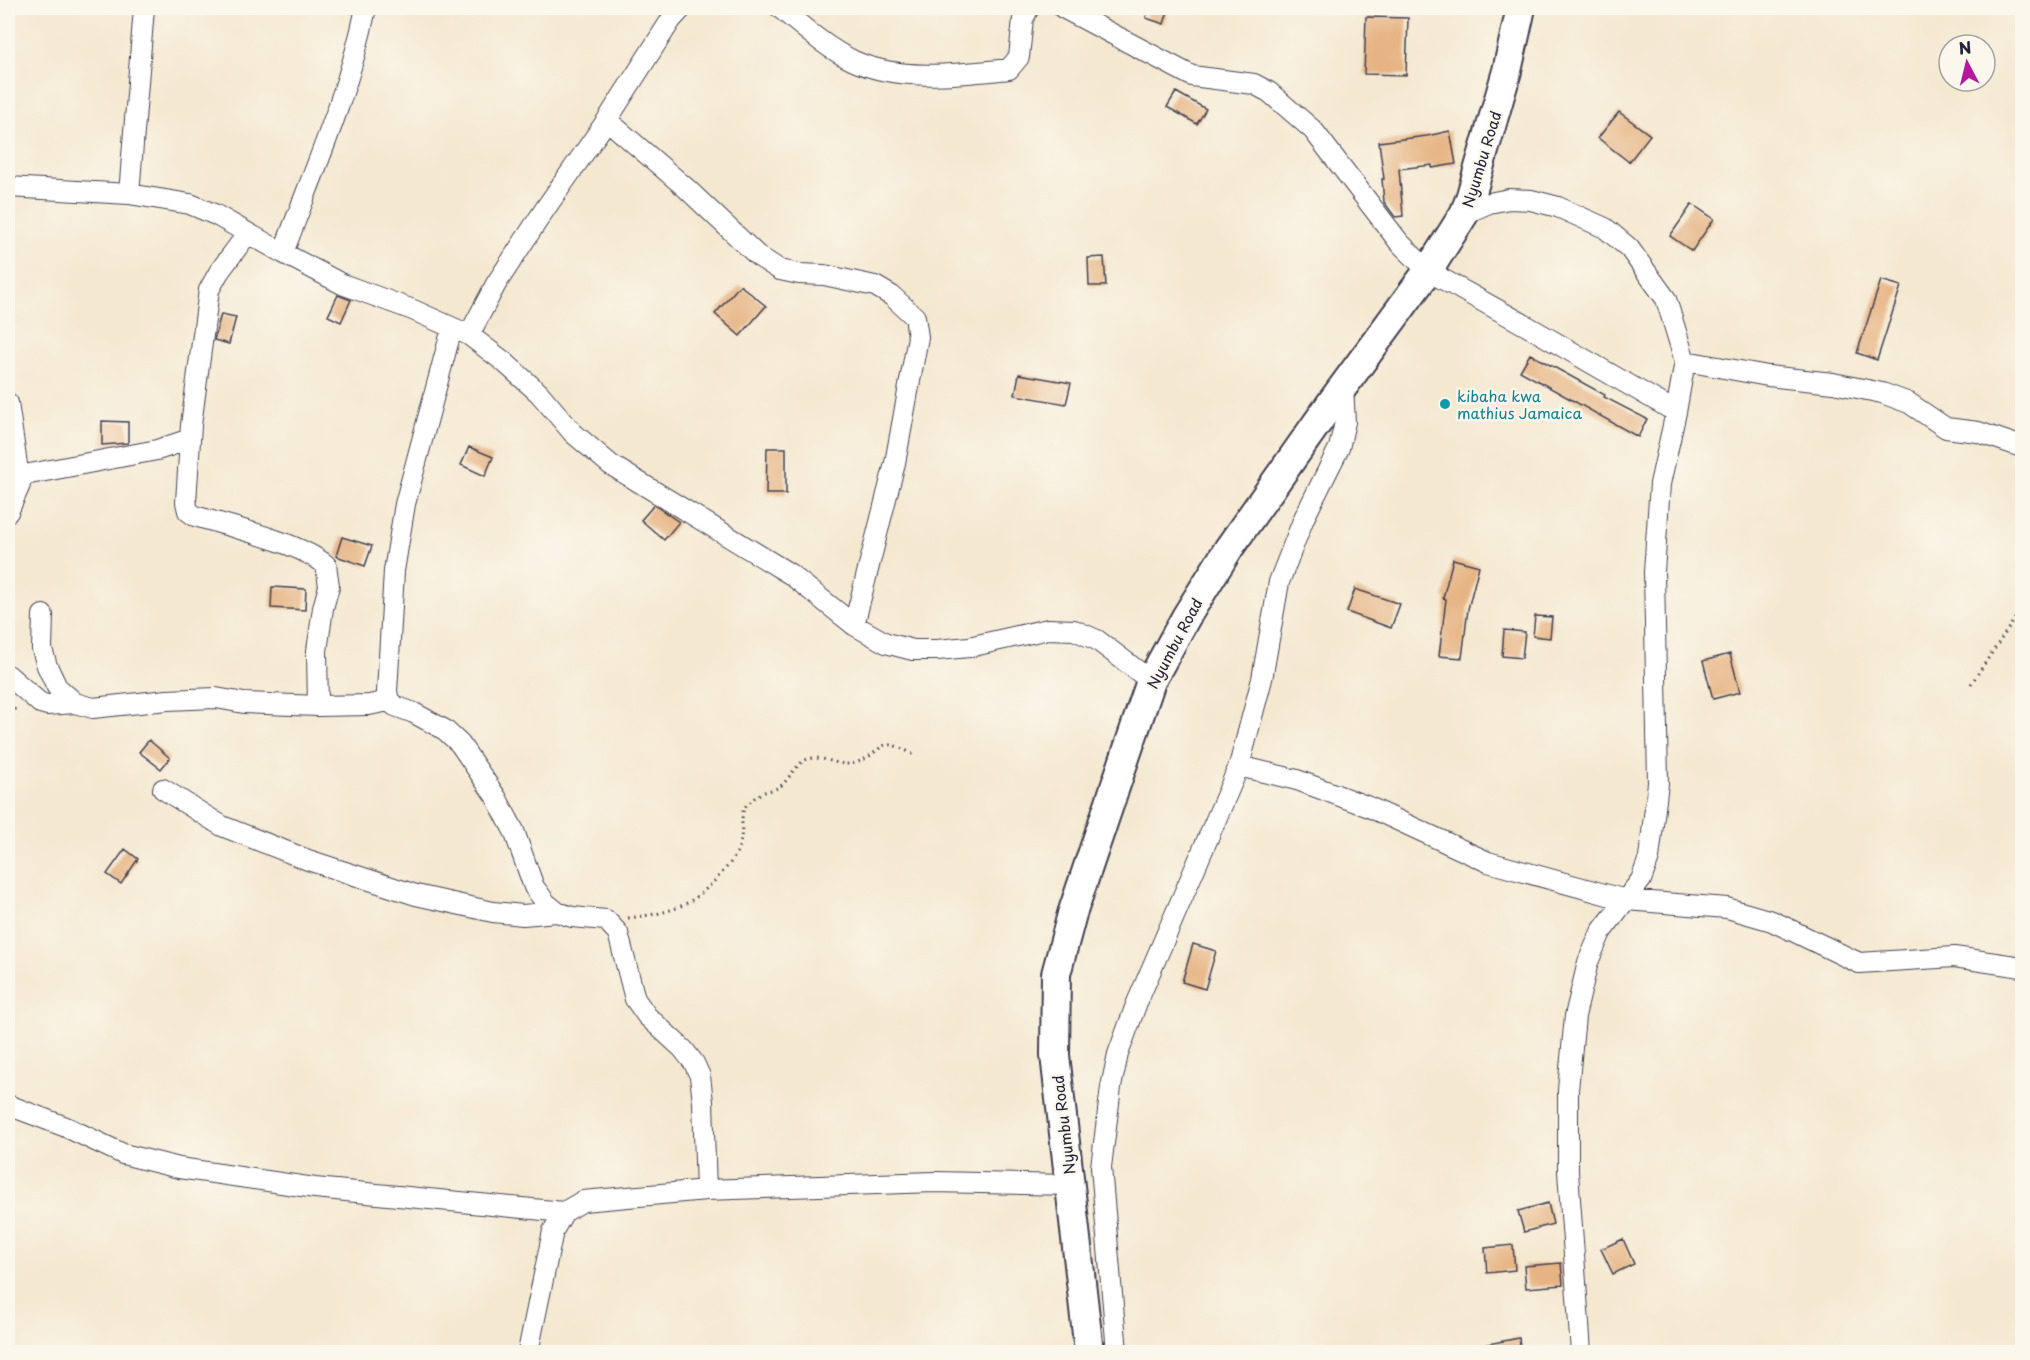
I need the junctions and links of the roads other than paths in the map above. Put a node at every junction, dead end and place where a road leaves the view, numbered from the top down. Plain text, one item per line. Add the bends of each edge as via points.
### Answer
1 (144, 8) edge
2 (366, 8) edge
3 (681, 8) edge
4 (780, 8) edge
5 (1029, 8) edge
6 (1063, 8) edge
7 (1521, 8) edge
8 (607, 120) junction
9 (8, 187) edge
10 (129, 194) junction
11 (1464, 214) junction
12 (248, 233) junction
13 (283, 253) junction
14 (1428, 271) junction
15 (460, 331) junction
16 (1685, 361) junction
17 (1343, 387) junction
18 (8, 404) edge
19 (1676, 412) junction
20 (190, 439) junction
21 (2022, 447) edge
22 (19, 476) junction
23 (8, 512) edge
24 (43, 615) dead end
25 (854, 625) junction
26 (8, 675) edge
27 (1151, 681) junction
28 (389, 701) junction
29 (75, 703) junction
30 (318, 706) junction
31 (1239, 766) junction
32 (162, 789) dead end
33 (1626, 900) junction
34 (557, 912) junction
35 (2022, 967) edge
36 (8, 1105) edge
37 (1070, 1185) junction
38 (706, 1190) junction
39 (564, 1212) junction
40 (528, 1353) edge
41 (1089, 1353) edge
42 (1117, 1353) edge
43 (1581, 1353) edge

1 - 10 street
2 - 13 street via 333,119
3 - 8 street
4 - 5 street via 822,43 855,62 886,71 945,75 1009,69 1019,57 1023,19
6 - 14 street via 1192,76 1254,84 1269,92 1313,130 1399,242
7 - 11 street, Nyumbu Road via 1507,71
8 - 15 street
8 - 25 street via 758,256 780,270 875,286 915,317 918,337 895,463
9 - 10 street
10 - 12 street via 190,204
11 - 14 street, Nyumbu Road
11 - 16 street via 1509,199 1531,200 1558,207 1605,228 1629,248 1666,299
12 - 13 street
12 - 20 street via 209,290
13 - 15 street via 342,284
14 - 17 street, Nyumbu Road
14 - 19 street
15 - 25 street via 503,361 611,465 790,574
15 - 28 street via 405,504 394,571
16 - 19 street
16 - 21 street via 1882,393 1909,403 1946,428 1978,432
17 - 27 street, Nyumbu Road via 1229,548
17 - 31 street via 1345,422 1339,448 1304,518 1279,582 1262,679
18 - 22 street
19 - 33 street via 1660,484 1654,572 1659,783 1649,858 1641,880
20 - 22 street via 157,450
20 - 30 street via 188,511 271,539 326,565 329,585 317,651
22 - 23 street via 19,491
24 - 29 street via 42,649 47,666 57,687
25 - 27 street via 886,643 913,650 969,647 1048,629 1074,630 1097,640
26 - 29 street via 40,703
27 - 37 street, Nyumbu Road via 1072,914 1056,974 1055,1055
28 - 30 street
28 - 34 street via 445,730 460,744 514,831 534,887
29 - 30 street via 101,708 216,698
31 - 33 street via 1297,780 1369,807 1488,862
31 - 42 street via 1136,1005 1111,1087 1101,1167
32 - 34 street via 222,826 308,860 416,895 493,912
33 - 35 street via 1727,908 1772,921 1859,963 1954,957
33 - 43 street via 1601,932 1588,962 1575,1016 1568,1090 1568,1172
34 - 38 street via 606,920 618,933 635,999 647,1017 694,1063 703,1102
36 - 39 street via 123,1154 179,1168 315,1188
37 - 38 street via 934,1182
37 - 41 street, Nyumbu Road
38 - 39 street via 582,1201
39 - 40 street via 553,1231

